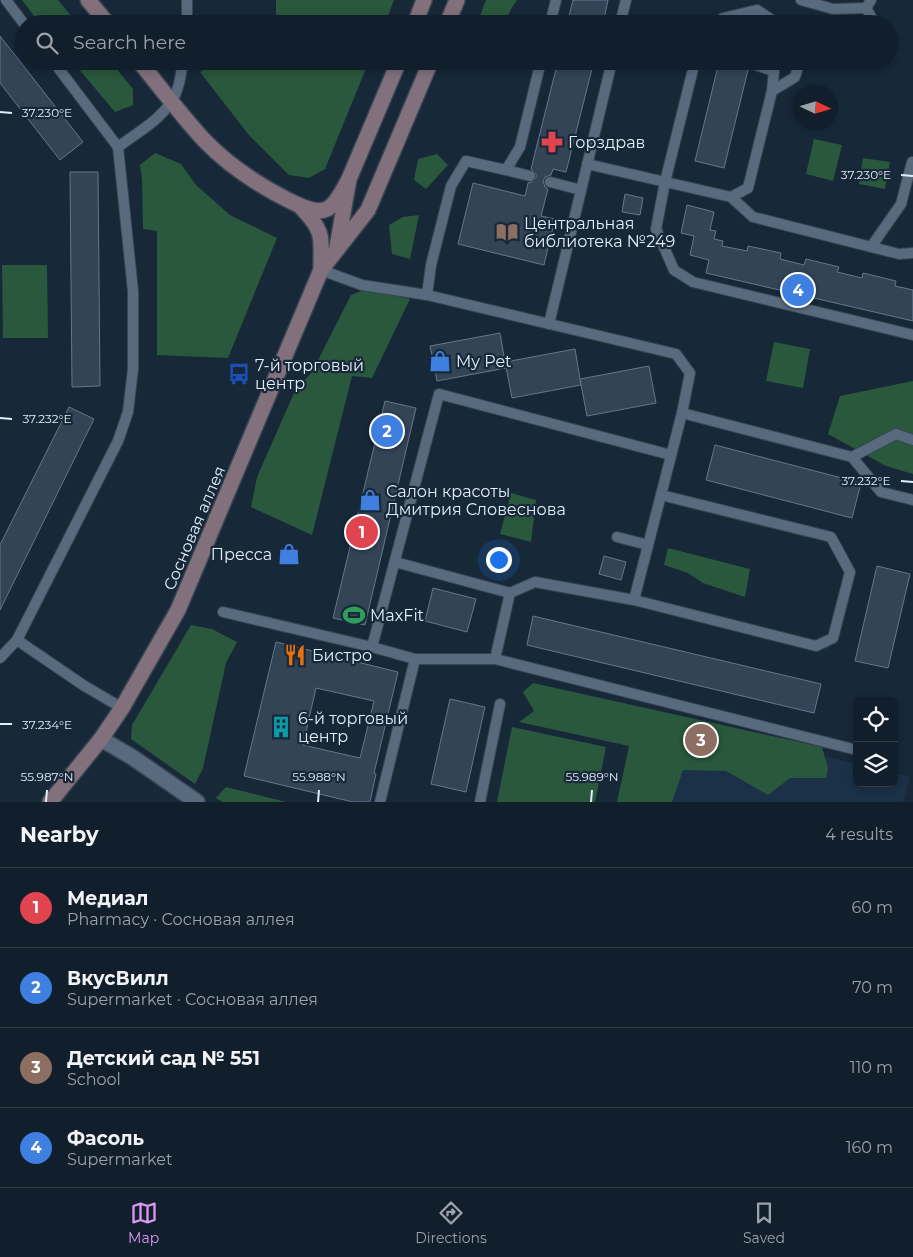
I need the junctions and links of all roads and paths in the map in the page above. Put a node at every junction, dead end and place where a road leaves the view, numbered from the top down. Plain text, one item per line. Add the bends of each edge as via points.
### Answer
1 (6, 0) edge
2 (88, 0) edge
3 (187, 0) edge
4 (424, 0) edge
5 (457, 0) edge
6 (556, 0) edge
7 (626, 0) edge
8 (800, 0) edge
9 (869, 4) edge
10 (17, 15) edge
11 (100, 15) edge
12 (187, 15) edge
13 (418, 15) edge
14 (451, 15) edge
15 (552, 15) edge
16 (622, 15) edge
17 (736, 15) edge
18 (764, 15) edge
19 (60, 70) edge
20 (146, 70) edge
21 (182, 70) edge
22 (395, 70) edge
23 (427, 70) edge
24 (539, 70) edge
25 (610, 70) edge
26 (693, 70) edge
27 (775, 70) edge
28 (797, 70) edge
29 (772, 91) junction
30 (172, 102) junction
31 (118, 147) junction
32 (912, 162) dead end
33 (587, 164) junction
34 (506, 170) junction
35 (530, 176) dead end
36 (349, 179) junction
37 (550, 182) dead end
38 (664, 182) junction
39 (581, 190) junction
40 (731, 196) junction
41 (300, 206) junction
42 (321, 240) junction
43 (871, 247) junction
44 (337, 251) junction
45 (913, 253) edge
46 (321, 270) junction
47 (428, 295) junction
48 (549, 324) junction
49 (913, 335) edge
50 (682, 413) junction
51 (913, 440) edge
52 (671, 455) junction
53 (852, 457) junction
54 (661, 495) junction
55 (913, 500) edge
56 (617, 537) dead end
57 (648, 545) junction
58 (396, 562) junction
59 (510, 593) junction
60 (634, 600) junction
61 (223, 612) dead end
62 (17, 640) junction
63 (372, 647) junction
64 (0, 658) edge
65 (495, 658) junction
66 (415, 659) junction
67 (500, 704) dead end
68 (122, 708) junction
69 (100, 739) junction
70 (853, 749) edge
71 (50, 802) edge
72 (197, 802) edge
73 (380, 802) edge
74 (480, 802) edge

1 - 10 lane
2 - 11 main road
3 - 12 lane
4 - 13 main road
5 - 14 main road
6 - 15 lane
7 - 16 lane
8 - 9 lane via 833,9
17 - 18 lane via 757,10
19 - 31 lane
20 - 30 main road
21 - 30 lane
22 - 36 main road
23 - 44 main road, Сосновая аллея via 368,210
24 - 34 lane via 520,147
25 - 33 lane
26 - 38 lane
27 - 29 lane
28 - 29 lane via 795,77
29 - 40 lane via 748,188
30 - 31 lane via 161,115
30 - 41 main road via 205,141 230,164 274,194
31 - 62 lane via 133,291 134,369 128,412 118,441
32 - 43 lane via 900,204
33 - 38 lane
33 - 39 lane
34 - 35 lane
34 - 47 lane via 466,161 451,186 431,265
36 - 41 main road via 326,210
36 - 44 main road
37 - 39 lane
38 - 40 lane
38 - 49 lane via 656,229 674,270 693,282
39 - 48 lane
40 - 43 lane via 753,217
41 - 42 main road via 315,222
42 - 44 main road via 325,246
42 - 46 main road
43 - 45 lane via 900,254
44 - 46 main road, Сосновая аллея
46 - 47 lane via 362,285
46 - 68 main road, Сосновая аллея via 180,605
47 - 48 lane
48 - 50 lane via 676,354 690,373
50 - 52 lane
50 - 53 lane
51 - 53 lane via 896,434
52 - 54 lane
52 - 58 lane via 439,394
53 - 55 lane via 881,492
54 - 57 lane
54 - 60 lane via 831,537 850,572 838,619 833,638 816,646
56 - 57 lane
57 - 60 lane
58 - 59 lane
58 - 63 lane
59 - 60 lane via 535,582
59 - 65 lane
61 - 63 lane
62 - 64 lane
62 - 68 lane
63 - 66 lane
65 - 66 lane
65 - 70 lane
66 - 73 lane
67 - 74 lane
68 - 69 main road, Сосновая аллея
69 - 71 main road, Сосновая аллея
69 - 72 street

